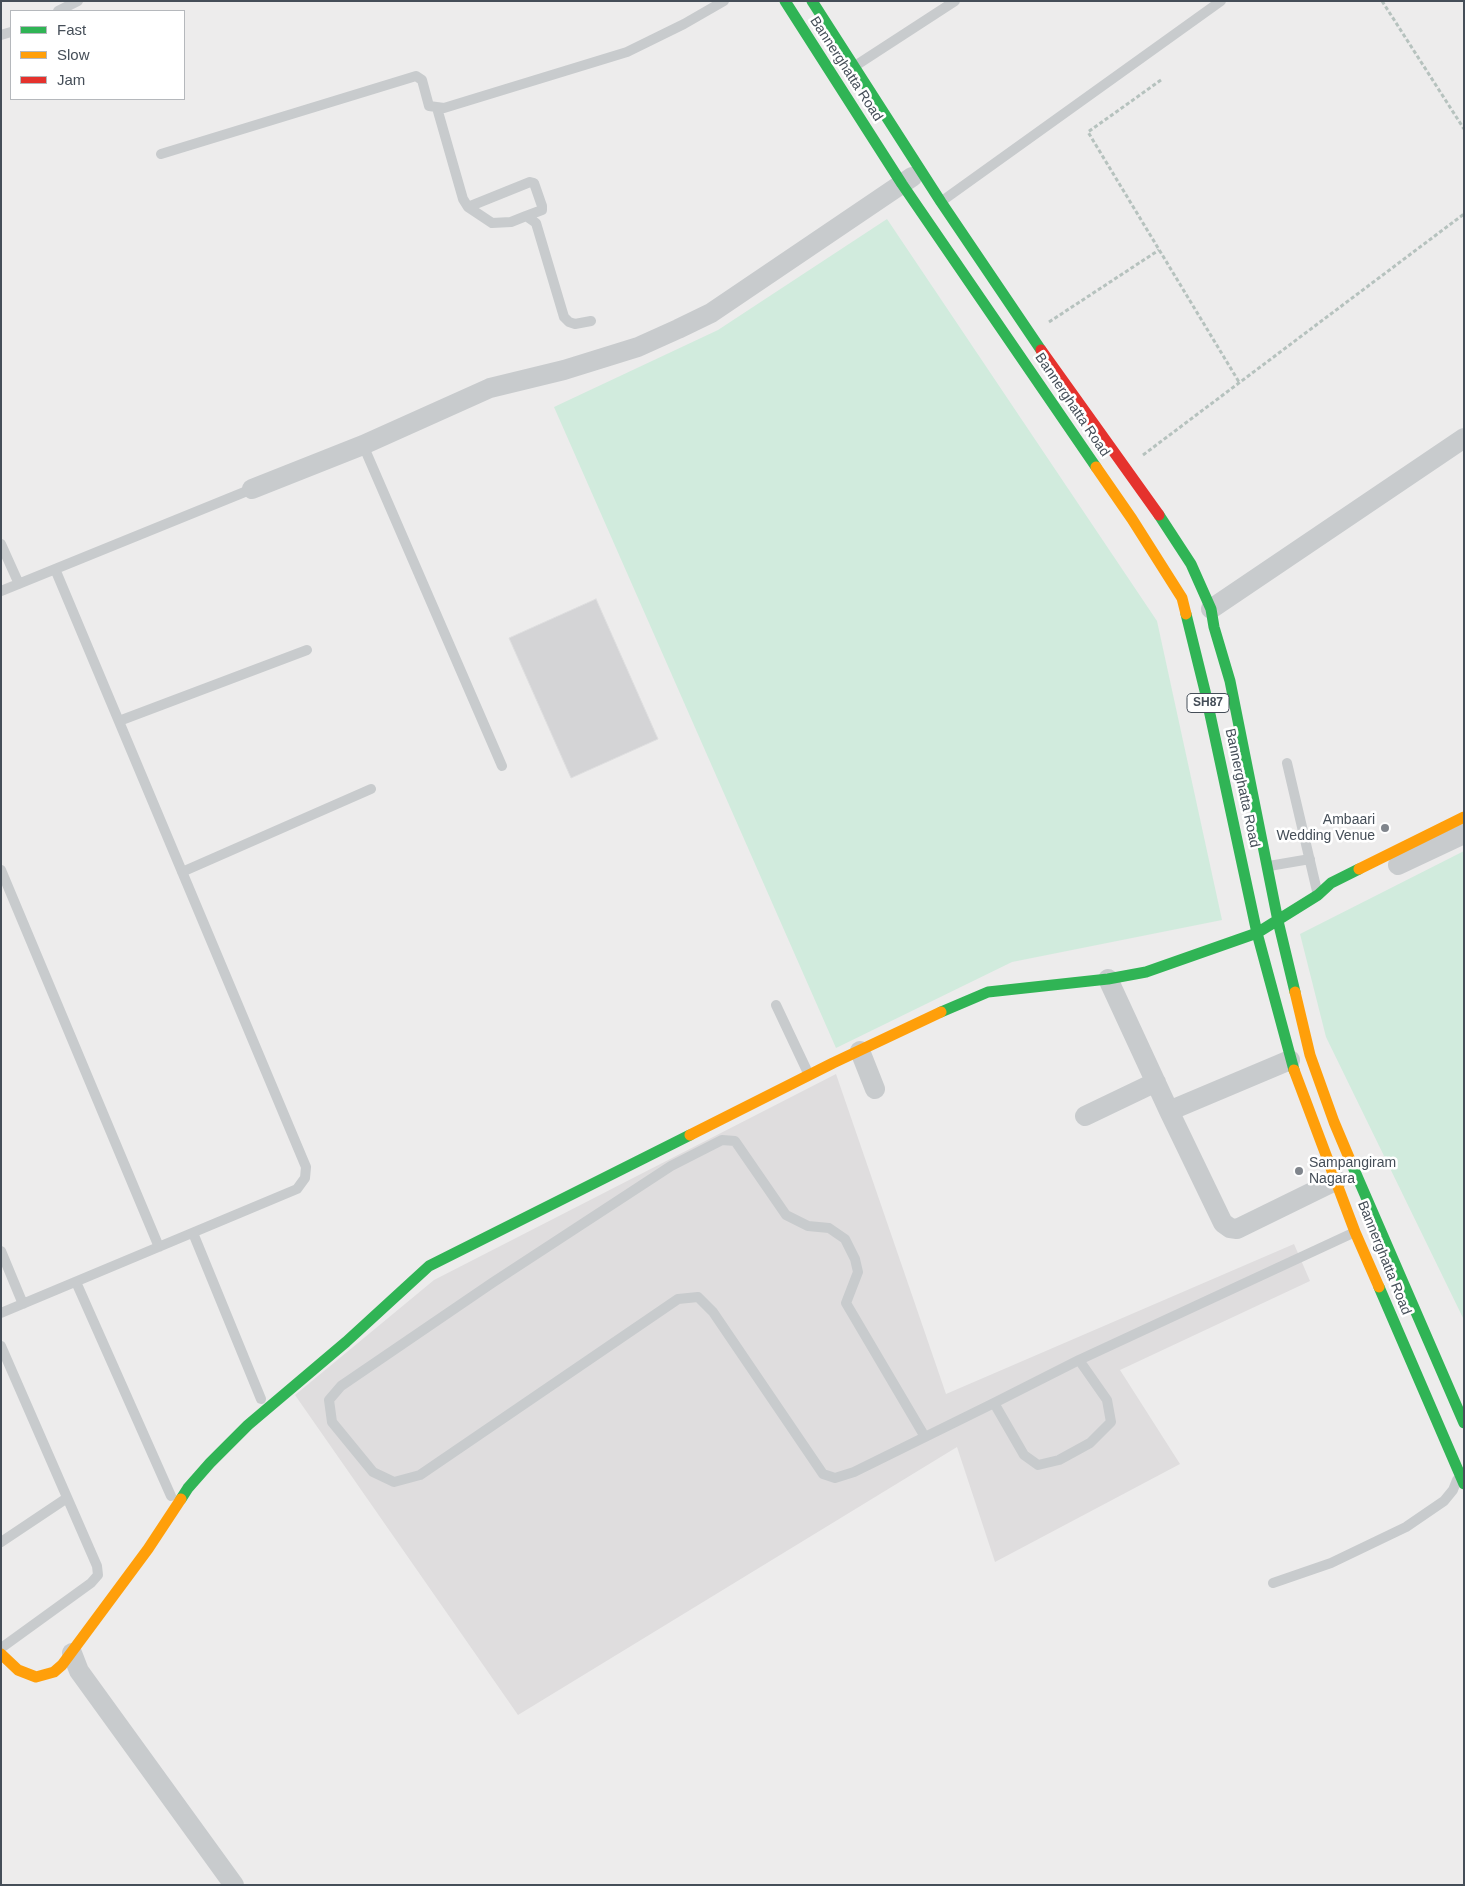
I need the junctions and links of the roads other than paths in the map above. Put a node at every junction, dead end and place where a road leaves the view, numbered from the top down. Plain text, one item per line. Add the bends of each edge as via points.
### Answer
1 (78, 1) edge
2 (724, 1) edge
3 (785, 1) edge
4 (812, 1) edge
5 (955, 1) edge
6 (1222, 1) edge
7 (60, 10) edge
8 (854, 67) junction
9 (437, 108) junction
10 (161, 154) dead end
11 (921, 171) junction
12 (902, 184) junction
13 (941, 202) junction
14 (468, 207) junction
15 (526, 216) junction
16 (591, 321) dead end
17 (1464, 438) edge
18 (363, 445) junction
19 (252, 489) joint
20 (1, 544) edge
21 (55, 569) junction
22 (19, 584) junction
23 (1, 591) edge
24 (1211, 609) junction
25 (307, 650) dead end
26 (119, 721) junction
27 (1287, 763) dead end
28 (502, 766) dead end
29 (371, 789) dead end
30 (1464, 817) edge
31 (1464, 834) edge
32 (1310, 859) junction
33 (1267, 866) junction
34 (1, 870) edge
35 (182, 872) junction
36 (1318, 895) junction
37 (1278, 921) junction
38 (1257, 933) junction
39 (1108, 980) junction
40 (776, 1005) dead end
41 (860, 1051) junction
42 (1290, 1060) junction
43 (810, 1076) junction
44 (1156, 1082) junction
45 (875, 1089) dead end
46 (1169, 1111) junction
47 (1085, 1116) dead end
48 (1349, 1158) junction
49 (1333, 1172) junction
50 (193, 1232) junction
51 (1356, 1232) junction
52 (159, 1247) junction
53 (1, 1251) edge
54 (76, 1282) junction
55 (23, 1304) junction
56 (1, 1313) edge
57 (1, 1346) edge
58 (1079, 1360) junction
59 (261, 1399) dead end
60 (994, 1403) junction
61 (1464, 1423) edge
62 (925, 1437) junction
63 (1462, 1477) edge
64 (171, 1496) dead end
65 (67, 1498) junction
66 (1, 1542) edge
67 (1273, 1583) dead end
68 (2, 1650) edge
69 (72, 1653) junction
70 (234, 1885) edge

1 - 7 lane
2 - 9 lane via 627,52
3 - 12 main road, Bannerghatta Road / SH87
4 - 8 main road, Bannerghatta Road / SH87
5 - 8 lane
6 - 13 lane
8 - 11 main road, Bannerghatta Road / SH87
9 - 10 lane via 429,106 422,80 416,76
9 - 14 lane
11 - 12 street
11 - 13 main road, Bannerghatta Road / SH87
12 - 18 street via 711,313 678,329 638,347 490,388
12 - 38 main road, Bannerghatta Road / SH87 via 1132,519 1182,598
13 - 24 main road, Bannerghatta Road / SH87 via 1191,564
14 - 15 lane via 492,223 511,222
14 - 15 lane via 530,182 534,183 542,210
15 - 16 lane via 536,223 564,317 575,324
17 - 24 street
18 - 19 street
18 - 28 lane
19 - 21 lane
20 - 22 lane
21 - 22 lane
21 - 26 lane
22 - 23 lane
24 - 33 main road, Bannerghatta Road / SH87 via 1230,681
25 - 26 lane
26 - 35 lane
27 - 32 lane
29 - 35 lane
30 - 36 main road via 1331,883
31 - 36 street via 1338,893
32 - 33 lane
32 - 36 lane
33 - 37 main road, Bannerghatta Road / SH87
34 - 52 lane
35 - 50 lane via 306,1167 305,1178 297,1189
36 - 37 main road
37 - 38 main road
37 - 48 main road, Bannerghatta Road / SH87 via 1310,1054
38 - 39 main road via 1146,972
38 - 42 main road, Bannerghatta Road / SH87
39 - 41 main road via 988,992
39 - 44 street
40 - 43 lane
41 - 43 main road
41 - 45 street
42 - 46 street
42 - 49 main road, Bannerghatta Road / SH87
43 - 69 main road via 429,1266 346,1342 255,1418 210,1463 188,1488
44 - 46 street
44 - 47 street
46 - 49 street via 1223,1222 1230,1228 1237,1229
48 - 49 main road
48 - 61 main road, Bannerghatta Road / SH87
49 - 51 main road, Bannerghatta Road / SH87
50 - 52 lane
50 - 59 lane
51 - 58 lane
51 - 63 main road, Bannerghatta Road / SH87
52 - 54 lane
53 - 55 lane
54 - 55 lane
54 - 64 lane
55 - 56 lane
57 - 65 lane
58 - 60 lane
58 - 60 lane via 1107,1400 1111,1422 1090,1443 1059,1460 1038,1465 1024,1455
60 - 62 lane
62 - 62 lane via 854,1472 836,1478 823,1474 713,1312 698,1297 678,1299 420,1475 394,1482 373,1472 332,1422 329,1400 341,1386 492,1283 671,1166 722,1140 736,1141 786,1214 808,1226 829,1228 845,1239 858,1272 846,1303
63 - 67 lane via 1444,1501 1406,1527 1331,1563
65 - 66 lane
65 - 68 lane via 98,1575
68 - 69 main road via 18,1670 36,1677 54,1672
69 - 70 street via 79,1671

